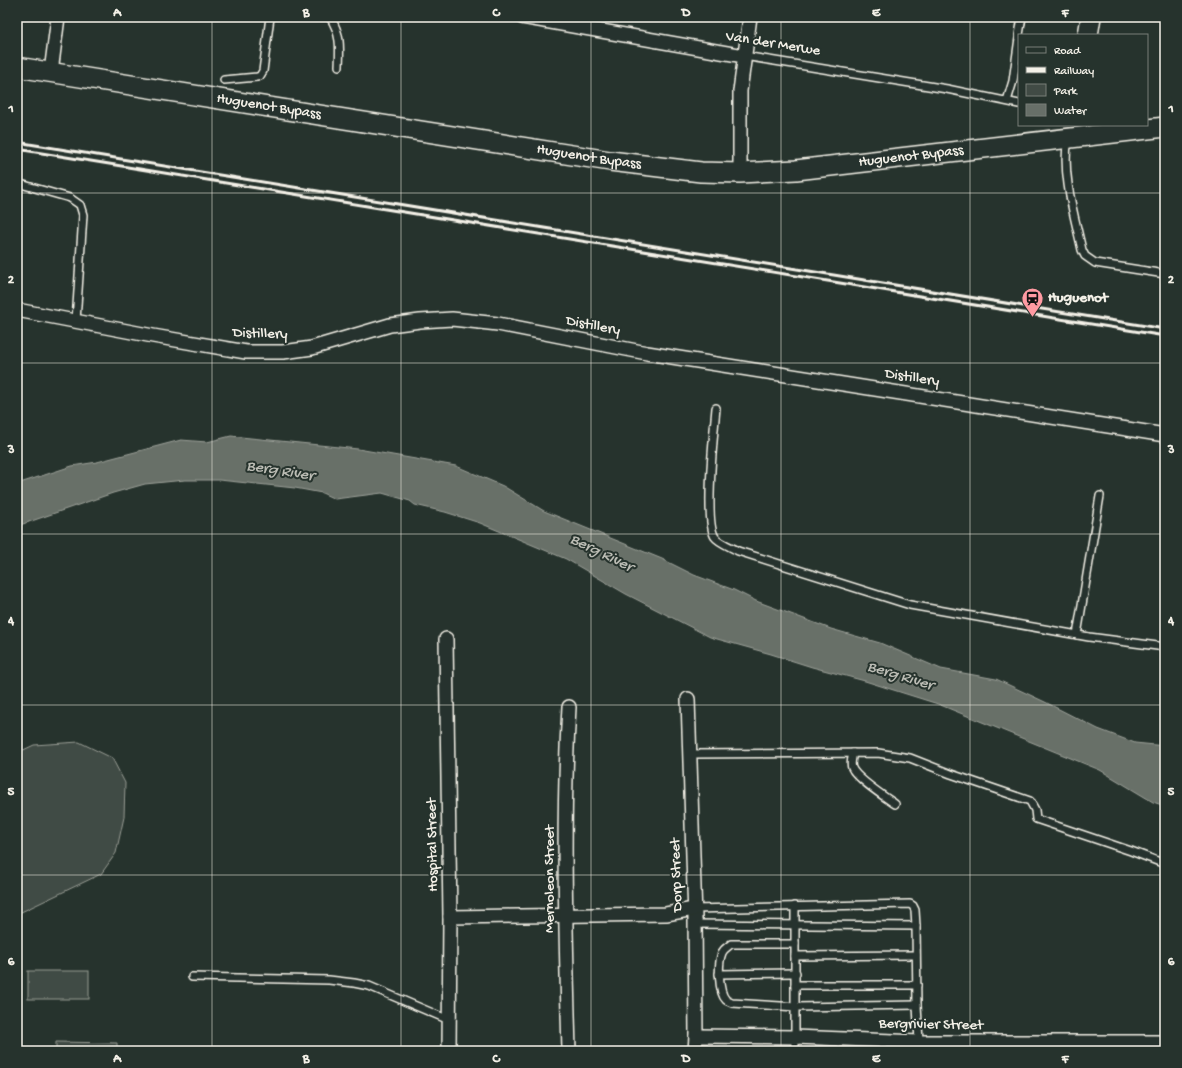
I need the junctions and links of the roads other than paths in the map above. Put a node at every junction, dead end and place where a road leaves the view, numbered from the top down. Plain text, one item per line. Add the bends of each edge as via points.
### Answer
1 (58, 17) edge
2 (270, 17) edge
3 (330, 17) edge
4 (522, 17) edge
5 (750, 17) edge
6 (1022, 17) edge
7 (1091, 17) edge
8 (1019, 34) edge
9 (1088, 34) edge
10 (1018, 45) edge
11 (744, 56) junction
12 (338, 66) dead end
13 (17, 67) edge
14 (51, 72) junction
15 (224, 80) dead end
16 (1007, 101) junction
17 (1018, 104) edge
18 (1165, 127) edge
19 (1069, 132) edge
20 (740, 173) junction
21 (17, 183) edge
22 (1165, 274) edge
23 (17, 310) edge
24 (76, 321) junction
25 (716, 408) dead end
26 (1165, 435) edge
27 (1100, 496) dead end
28 (1078, 635) junction
29 (446, 639) dead end
30 (1165, 647) edge
31 (688, 699) dead end
32 (570, 707) dead end
33 (853, 753) junction
34 (690, 754) junction
35 (895, 804) dead end
36 (1165, 864) edge
37 (795, 906) junction
38 (694, 908) junction
39 (666, 914) junction
40 (565, 916) junction
41 (450, 917) junction
42 (695, 924) junction
43 (795, 925) junction
44 (916, 926) junction
45 (795, 944) junction
46 (916, 955) junction
47 (795, 956) junction
48 (796, 973) junction
49 (720, 974) junction
50 (192, 977) dead end
51 (917, 984) junction
52 (796, 985) junction
53 (917, 1005) junction
54 (796, 1006) junction
55 (449, 1020) junction
56 (696, 1036) junction
57 (794, 1037) junction
58 (1165, 1042) edge
59 (919, 1046) edge
60 (1025, 1046) edge
61 (1134, 1046) edge
62 (449, 1051) edge
63 (569, 1051) edge
64 (695, 1051) edge
65 (795, 1051) edge

1 - 14 street
2 - 15 lane via 260,76
3 - 12 lane via 340,43
4 - 11 street, Van der Merwe
5 - 11 street
6 - 8 lane
7 - 9 main road
10 - 16 lane via 1013,81
11 - 16 lane, Van der Merwe
11 - 20 street via 740,91
13 - 14 main road, Huguenot Bypass
14 - 20 main road, Huguenot Bypass via 610,161 701,172
16 - 17 lane, Van der Merwe
18 - 19 main road, Huguenot Bypass
19 - 20 main road, Huguenot Bypass via 796,170
19 - 22 lane via 1066,154 1069,189 1082,250 1086,256 1095,263
21 - 24 lane via 70,198 80,205 83,215
23 - 24 street, Distillery
24 - 26 street, Distillery via 246,352 283,352 312,348 390,325 452,319 498,324 647,353
25 - 28 lane via 710,506 711,527 715,538 738,551 910,605
27 - 28 lane
28 - 30 lane
29 - 41 street, Hospital Street
31 - 34 street, Dorp Street
32 - 40 street, Mernoleon Street via 566,759
33 - 34 lane
33 - 35 lane via 852,768 860,779
33 - 36 lane via 878,753 910,758 1030,801 1036,819
34 - 38 street, Dorp Street
37 - 38 lane
37 - 43 lane
37 - 44 lane via 910,904 915,910
38 - 39 street
38 - 42 street, Dorp Street
39 - 40 street
39 - 42 street
40 - 41 street
40 - 63 street, Mernoleon Street
41 - 55 street, Hospital Street
42 - 43 lane
42 - 56 street, Dorp Street
43 - 44 lane
43 - 45 lane
44 - 46 lane
45 - 47 lane
45 - 49 lane via 732,944 722,953
46 - 47 lane
46 - 51 lane
47 - 48 lane
48 - 49 lane
48 - 52 lane
49 - 54 lane via 722,994 732,1003
50 - 55 lane via 329,980 354,983 369,986
51 - 52 lane
51 - 53 lane
52 - 54 lane
53 - 54 lane
53 - 59 lane
54 - 57 lane
55 - 62 street, Hospital Street
56 - 57 street, Bergrivier Street
56 - 64 street, Dorp Street
57 - 59 street, Bergrivier Street
57 - 65 lane
58 - 61 street, Bergrivier Street
59 - 60 street, Bergrivier Street
60 - 61 street, Bergrivier Street

